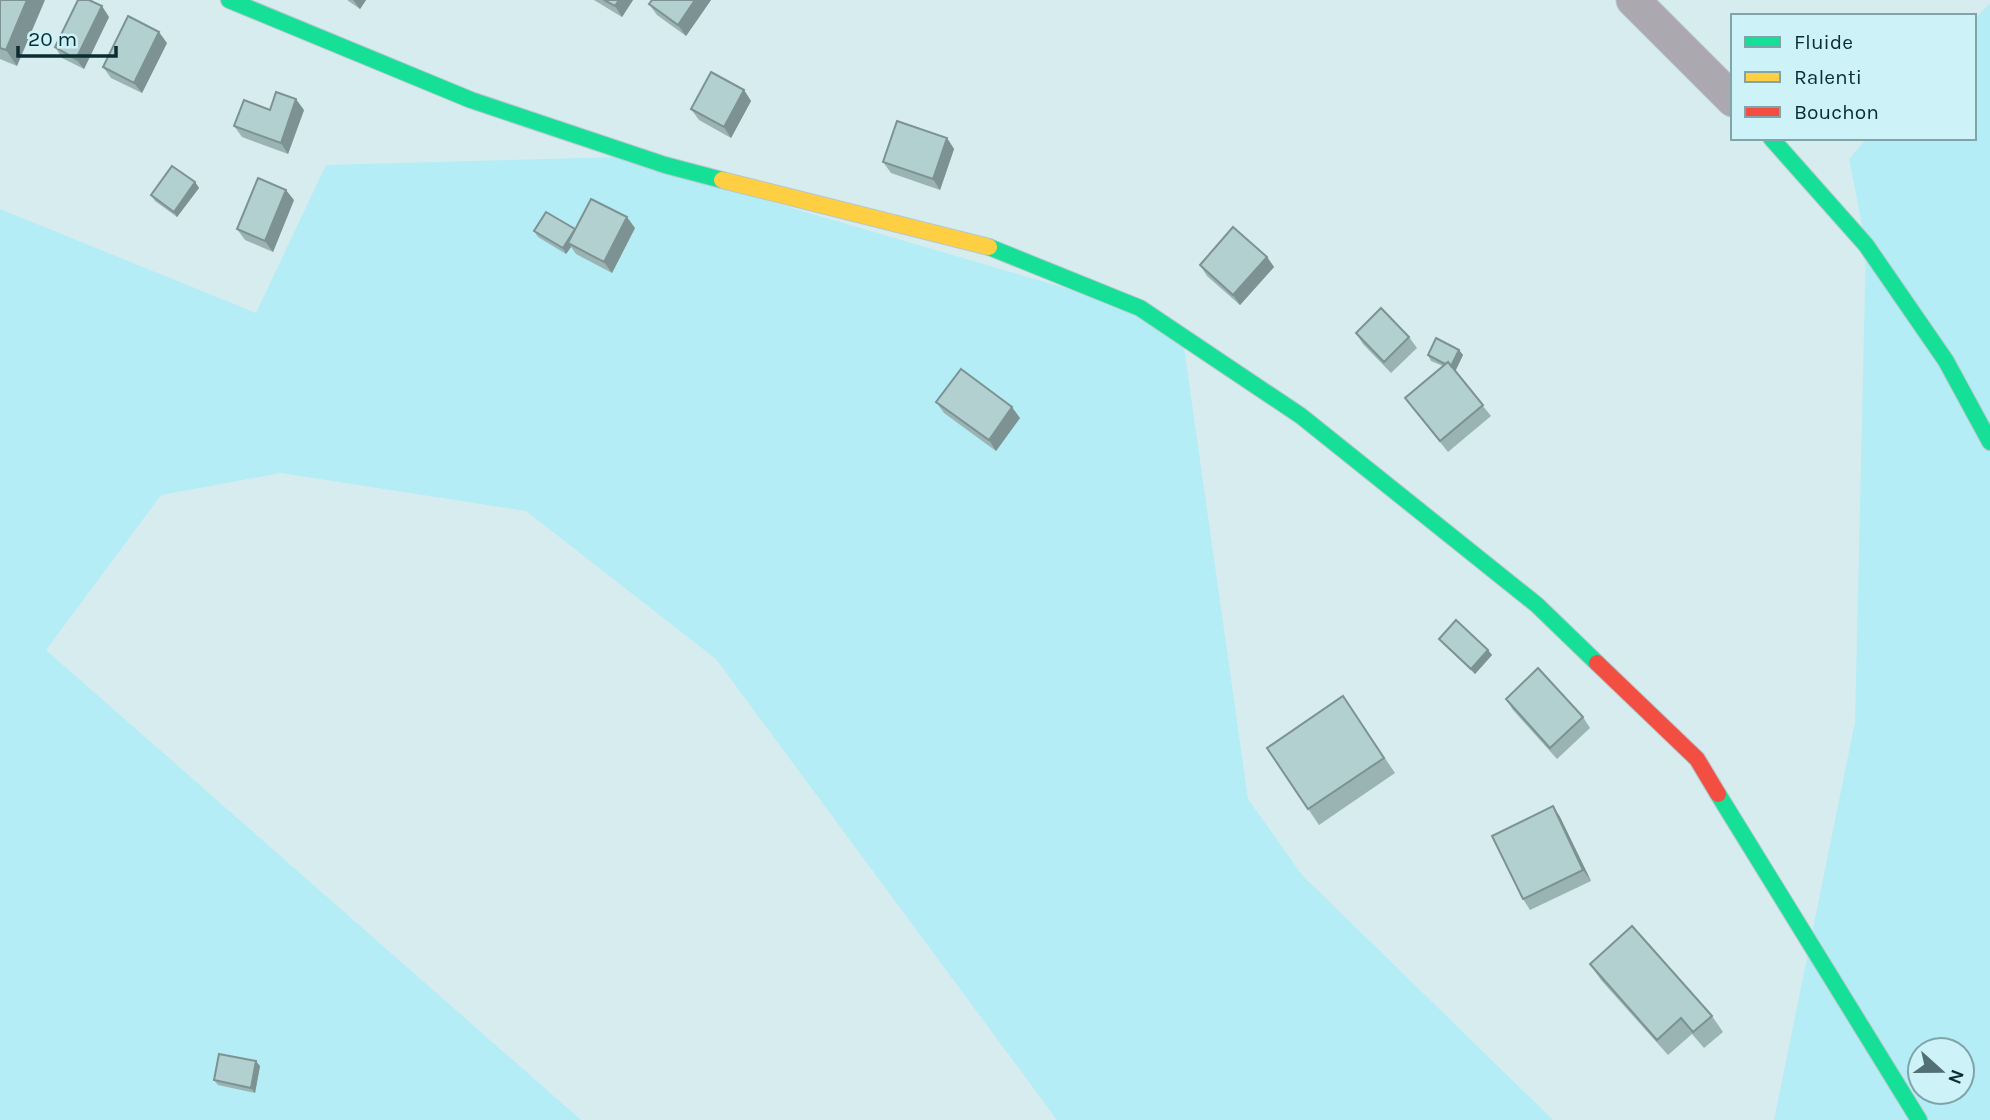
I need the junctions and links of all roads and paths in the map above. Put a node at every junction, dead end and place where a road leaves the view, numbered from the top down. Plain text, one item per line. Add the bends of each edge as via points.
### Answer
1 (229, 0) edge
2 (1633, 0) edge
3 (1731, 98) edge
4 (1773, 140) edge
5 (1990, 442) edge
6 (1919, 1120) edge

1 - 6 street via 471,100 664,164 994,248 1140,308 1301,416 1537,605 1697,760
2 - 3 street
4 - 5 street via 1866,245 1946,361

